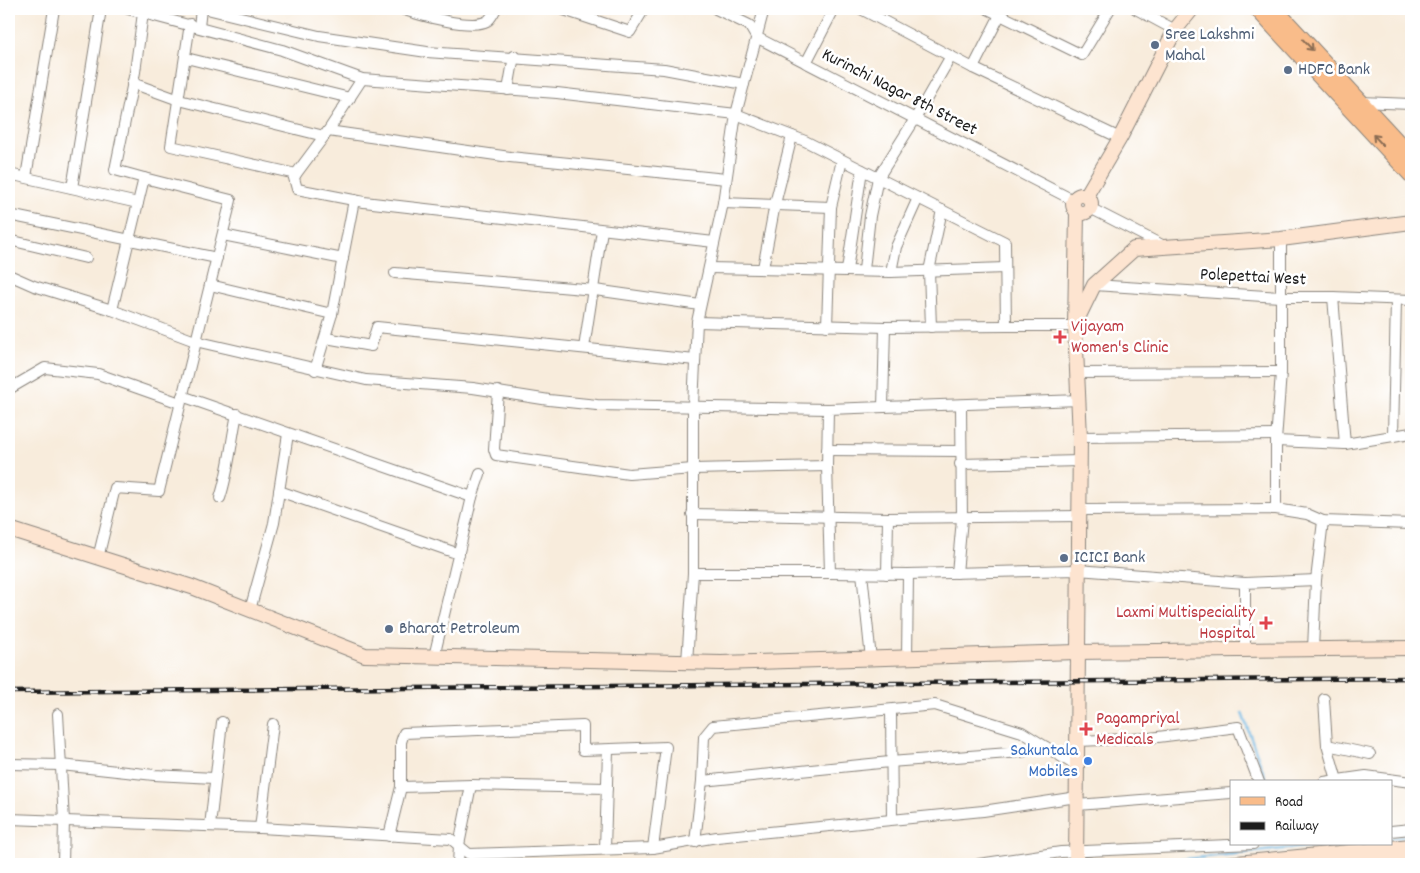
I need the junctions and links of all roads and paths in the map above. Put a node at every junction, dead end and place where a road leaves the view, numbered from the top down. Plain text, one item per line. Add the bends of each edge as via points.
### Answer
1 (54, 9) edge
2 (101, 9) edge
3 (128, 9) edge
4 (201, 9) edge
5 (207, 9) edge
6 (402, 9) edge
7 (496, 9) edge
8 (561, 9) edge
9 (644, 9) edge
10 (716, 9) edge
11 (764, 9) edge
12 (834, 9) edge
13 (861, 9) edge
14 (988, 9) edge
15 (1110, 9) edge
16 (1136, 9) edge
17 (1192, 9) edge
18 (1257, 9) edge
19 (1275, 9) edge
20 (143, 13) junction
21 (1000, 15) junction
22 (195, 26) junction
23 (1175, 30) junction
24 (756, 38) junction
25 (514, 56) junction
26 (950, 56) junction
27 (186, 58) junction
28 (806, 63) junction
29 (973, 68) junction
30 (362, 79) junction
31 (132, 84) junction
32 (744, 84) junction
33 (508, 90) junction
34 (350, 98) junction
35 (179, 100) junction
36 (1362, 102) junction
37 (1411, 104) edge
38 (736, 114) junction
39 (915, 119) junction
40 (326, 134) junction
41 (792, 136) junction
42 (1120, 138) junction
43 (1411, 156) edge
44 (842, 160) junction
45 (862, 170) junction
46 (9, 174) edge
47 (296, 174) junction
48 (1411, 176) edge
49 (26, 177) junction
50 (144, 178) junction
51 (878, 178) junction
52 (726, 179) junction
53 (72, 188) junction
54 (918, 198) junction
55 (354, 200) junction
56 (138, 203) junction
57 (723, 203) junction
58 (775, 204) junction
59 (1082, 204) junction
60 (831, 207) junction
61 (942, 210) junction
62 (9, 215) edge
63 (1411, 222) edge
64 (602, 230) junction
65 (224, 234) junction
66 (1282, 239) junction
67 (9, 240) edge
68 (129, 240) junction
69 (714, 242) junction
70 (1164, 246) junction
71 (86, 258) dead end
72 (217, 258) junction
73 (343, 259) junction
74 (709, 268) junction
75 (763, 268) junction
76 (1005, 268) junction
77 (829, 269) junction
78 (847, 270) junction
79 (864, 270) junction
80 (929, 271) junction
81 (891, 272) junction
82 (394, 273) dead end
83 (9, 275) edge
84 (210, 284) junction
85 (1094, 285) junction
86 (595, 290) junction
87 (1280, 297) junction
88 (1333, 297) junction
89 (1396, 300) junction
90 (1411, 300) edge
91 (700, 305) junction
92 (112, 310) junction
93 (332, 314) junction
94 (697, 322) junction
95 (826, 326) junction
96 (1006, 326) junction
97 (1075, 326) junction
98 (885, 327) junction
99 (931, 327) junction
100 (326, 338) junction
101 (195, 341) junction
102 (584, 348) junction
103 (695, 360) junction
104 (315, 370) junction
105 (1281, 372) junction
106 (1076, 373) junction
107 (9, 389) edge
108 (498, 392) junction
109 (181, 400) junction
110 (1080, 400) junction
111 (693, 406) junction
112 (961, 406) junction
113 (883, 407) junction
114 (828, 409) junction
115 (237, 414) junction
116 (1411, 433) edge
117 (288, 434) junction
118 (1394, 436) junction
119 (1080, 437) junction
120 (1276, 438) junction
121 (1344, 444) junction
122 (827, 450) junction
123 (960, 451) junction
124 (1079, 461) junction
125 (960, 464) junction
126 (826, 466) junction
127 (693, 468) junction
128 (480, 474) dead end
129 (279, 491) junction
130 (472, 497) junction
131 (220, 498) dead end
132 (1276, 509) junction
133 (1079, 513) junction
134 (692, 514) junction
135 (827, 516) junction
136 (888, 518) junction
137 (962, 519) junction
138 (1323, 521) junction
139 (1411, 524) edge
140 (9, 529) edge
141 (459, 554) junction
142 (98, 558) junction
143 (1078, 570) junction
144 (693, 573) junction
145 (830, 573) junction
146 (862, 573) junction
147 (957, 573) junction
148 (887, 574) junction
149 (908, 574) junction
150 (1316, 580) junction
151 (1245, 583) junction
152 (250, 610) junction
153 (1411, 648) edge
154 (1313, 649) junction
155 (1245, 650) junction
156 (1077, 652) junction
157 (434, 657) junction
158 (907, 658) junction
159 (871, 659) junction
160 (687, 662) junction
161 (1324, 699) dead end
162 (891, 710) junction
163 (58, 714) dead end
164 (222, 722) dead end
165 (272, 724) dead end
166 (1078, 741) junction
167 (1327, 745) junction
168 (1046, 747) junction
169 (608, 750) junction
170 (1370, 754) dead end
171 (890, 762) junction
172 (9, 764) edge
173 (61, 765) junction
174 (1078, 767) junction
175 (214, 778) junction
176 (1258, 780) edge
177 (1337, 780) joint
178 (702, 781) junction
179 (1411, 782) edge
180 (470, 786) junction
181 (401, 787) junction
182 (607, 788) junction
183 (1230, 793) edge
184 (1077, 801) junction
185 (9, 819) edge
186 (892, 819) junction
187 (64, 821) junction
188 (210, 826) junction
189 (260, 828) junction
190 (1411, 829) edge
191 (1392, 831) edge
192 (389, 836) junction
193 (695, 842) junction
194 (459, 845) junction
195 (1230, 846) edge
196 (1411, 846) edge
197 (653, 848) junction
198 (605, 849) junction
199 (1411, 856) edge
200 (1076, 859) edge
201 (62, 864) edge
202 (458, 864) edge
203 (979, 864) edge
204 (1226, 864) edge
205 (1330, 864) edge

1 - 49 street
2 - 53 street
3 - 20 street
4 - 22 street
5 - 25 street via 319,36 427,52
6 - 7 street via 428,18 479,24 490,18
8 - 9 street via 630,32
10 - 24 street, Kurinchi Nagar 8th Street via 748,25
11 - 24 street
12 - 28 street
13 - 26 street
14 - 21 street
15 - 21 street via 1082,55
16 - 23 street
17 - 23 street
48 -> 18 main road
19 -> 36 main road
20 - 22 street
20 - 31 street
21 - 29 street
22 - 27 street
22 - 30 street via 282,50
23 - 42 street
24 - 28 street, Kurinchi Nagar 8th Street
24 - 32 street
25 - 32 street via 664,70
25 - 33 street
26 - 29 street
26 - 39 street
27 - 34 street
27 - 35 street
28 - 39 street, Kurinchi Nagar 8th Street
29 - 42 street
30 - 33 street
30 - 34 street
31 - 35 street
31 - 50 street via 115,170
32 - 38 street
33 - 38 street
34 - 40 street
35 - 40 street
35 - 47 street via 171,146
36 - 37 street
36 - 43 main road
38 - 41 street
38 - 52 street
39 - 51 street
39 - 59 street, Kurinchi Nagar 8th Street
40 - 47 street
40 - 52 street
41 - 44 street
41 - 58 street
42 - 59 street
44 - 45 street
44 - 60 street
45 - 51 street
45 - 78 street
46 - 49 street
47 - 55 street via 297,189
49 - 53 street
50 - 56 street
50 - 65 street via 231,200
51 - 54 street
51 - 79 street
52 - 57 street
53 - 56 street
54 - 61 street
54 - 81 street via 896,247
55 - 64 street
55 - 73 street
56 - 68 street
57 - 58 street
57 - 69 street
58 - 60 street
58 - 75 street
59 - 70 street, Kurinchi Nagar 8th Street
59 - 97 street
60 - 77 street
61 - 76 street via 1005,242
61 - 80 street
62 - 68 street
63 - 66 street
64 - 69 street
64 - 86 street
65 - 72 street
65 - 73 street
66 - 70 street
66 - 87 street
67 - 71 street
68 - 72 street
68 - 92 street
69 - 74 street
70 - 85 street via 1134,249
72 - 84 street
73 - 93 street
74 - 75 street
74 - 91 street
75 - 77 street
76 - 80 street
76 - 96 street
77 - 78 street
77 - 95 street
78 - 79 street
79 - 81 street
80 - 81 street
80 - 99 street
82 - 86 street
83 - 92 street
84 - 93 street
84 - 101 street
85 - 87 street, Polepettai West
85 - 97 street
86 - 91 street
86 - 102 street
87 - 88 street, Polepettai West
87 - 105 street
88 - 89 street, Polepettai West
88 - 121 street
89 - 90 street, Polepettai West
89 - 118 street
91 - 94 street
92 - 101 street
93 - 100 street
94 - 95 street
94 - 103 street
95 - 98 street
96 - 97 street
96 - 99 street
97 - 106 street
98 - 99 street
98 - 113 street
100 - 102 street via 371,346 377,327
100 - 104 street
101 - 104 street
101 - 109 street
102 - 103 street
103 - 111 street
104 - 108 street via 366,380
105 - 106 street
105 - 120 street
106 - 110 street
107 - 109 street via 45,368 98,374
108 - 111 street via 598,404
108 - 127 street via 496,455 629,474
109 - 115 street
109 - 142 street via 159,491 115,488
110 - 112 street
110 - 119 street
111 - 114 street
111 - 127 street
112 - 113 street
112 - 123 street
113 - 114 street
114 - 122 street
115 - 117 street
115 - 131 street
116 - 118 street
117 - 129 street
117 - 130 street
118 - 121 street
119 - 120 street
119 - 124 street
120 - 121 street
120 - 132 street
122 - 123 street
122 - 126 street
123 - 125 street
124 - 125 street
124 - 133 street
125 - 137 street
126 - 127 street
126 - 135 street
127 - 134 street
128 - 130 street
129 - 141 street
129 - 152 street
130 - 141 street
132 - 133 street
132 - 138 street via 1307,514
133 - 137 street
133 - 143 street
134 - 135 street
134 - 144 street
135 - 136 street
135 - 145 street
136 - 137 street
136 - 148 street
137 - 147 street
138 - 139 street
138 - 150 street
140 - 142 street
141 - 157 street
142 - 152 street via 192,587
143 - 147 street
143 - 151 street
143 - 156 street
144 - 145 street
144 - 160 street
145 - 146 street
146 - 148 street
146 - 159 street
147 - 149 street
148 - 149 street
149 - 158 street
150 - 151 street
150 - 154 street
151 - 155 street
152 - 157 street via 366,655
153 - 154 street
154 - 155 street
155 - 156 street
156 - 158 street
156 - 166 street
157 - 160 street
158 - 159 street
159 - 160 street
161 - 167 street
162 - 168 street via 941,706 1022,732
162 - 171 street
162 - 178 street via 713,726 704,737
163 - 173 street
164 - 175 street
165 - 189 street
166 - 174 street
166 - 176 street via 1150,738 1238,727
167 - 170 street
167 - 177 street
168 - 171 street via 1022,752
168 - 174 street
169 - 181 street via 582,750 582,726 404,733
169 - 182 street
169 - 197 street via 666,748
171 - 178 street
171 - 186 street
172 - 173 street
173 - 175 street
173 - 187 street
174 - 184 street
175 - 188 street
177 - 179 street via 1366,776
178 - 193 street
180 - 181 street
180 - 182 street
180 - 194 street
181 - 192 street
182 - 198 street
183 - 184 street
184 - 186 street
184 - 200 street
185 - 187 street
186 - 193 street
187 - 188 street
187 - 201 street
188 - 189 street
189 - 192 street
190 - 191 street
192 - 194 street via 451,839
193 - 197 street
194 - 198 street via 469,854
194 - 202 street
195 - 200 street
196 - 204 street
197 - 198 street
199 - 205 street
200 - 203 street

